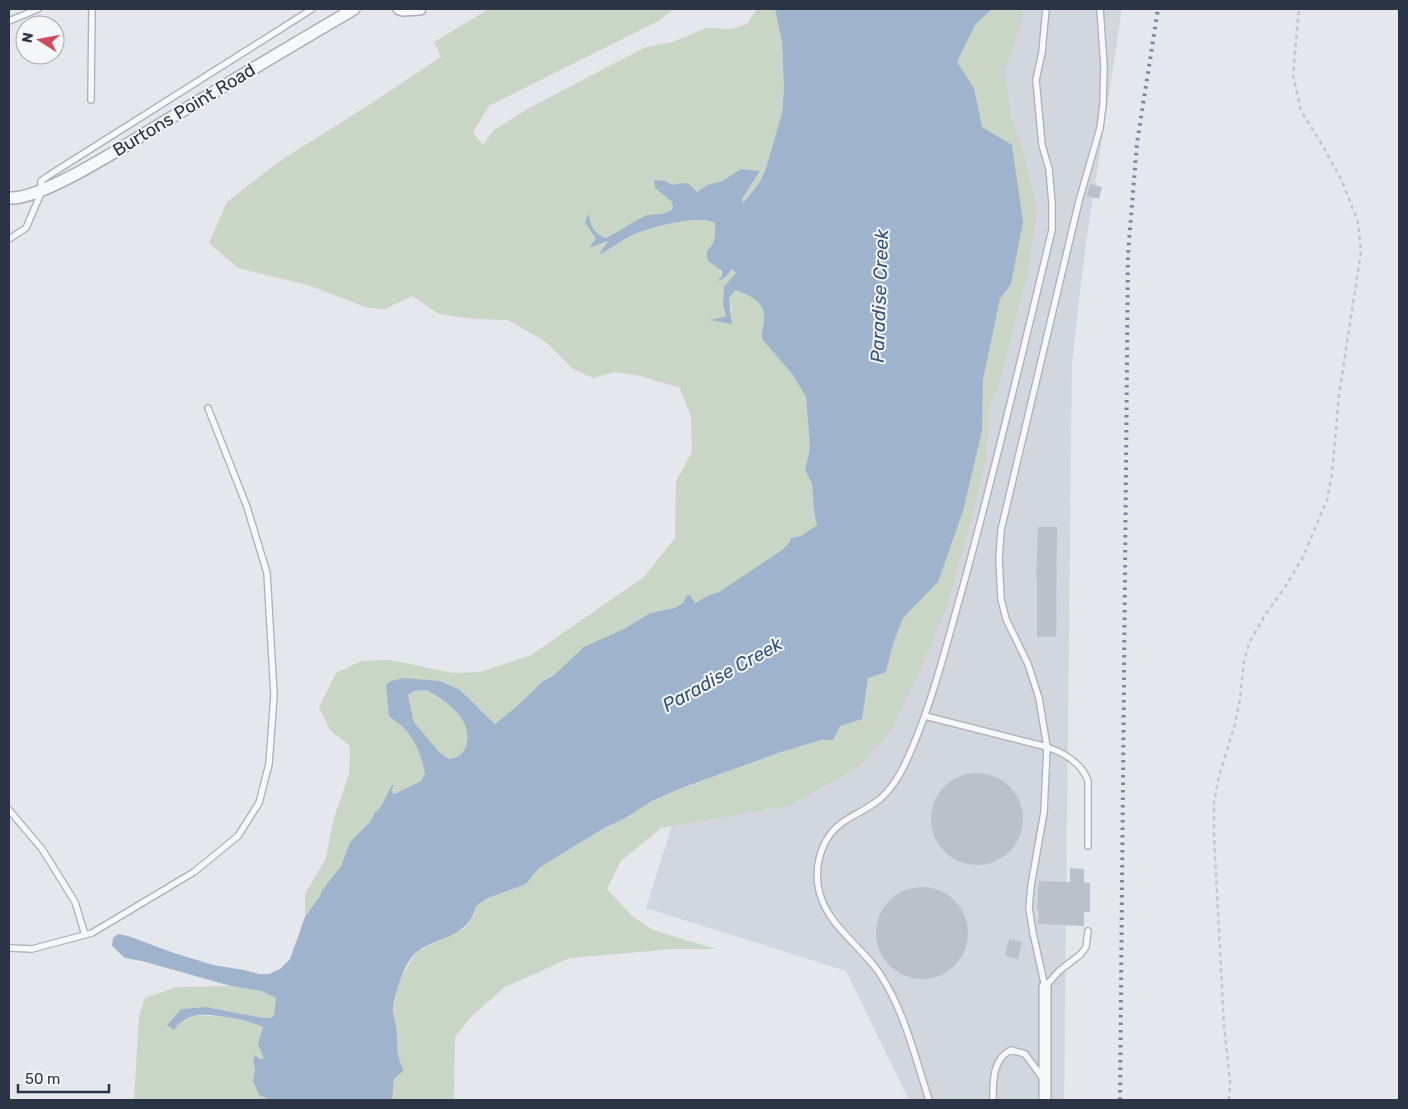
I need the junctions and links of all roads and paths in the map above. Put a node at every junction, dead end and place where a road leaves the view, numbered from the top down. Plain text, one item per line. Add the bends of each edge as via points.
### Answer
1 (38, 9) edge
2 (92, 9) edge
3 (312, 9) edge
4 (354, 9) edge
5 (399, 9) edge
6 (420, 9) edge
7 (1046, 9) edge
8 (1100, 9) edge
9 (1300, 9) edge
10 (9, 22) edge
11 (91, 100) dead end
12 (42, 190) junction
13 (10, 200) edge
14 (9, 239) edge
15 (208, 408) dead end
16 (925, 716) junction
17 (1047, 746) junction
18 (9, 810) edge
19 (1088, 846) dead end
20 (1088, 931) dead end
21 (85, 935) junction
22 (9, 948) edge
23 (1045, 987) junction
24 (1045, 1081) junction
25 (929, 1100) edge
26 (993, 1100) edge
27 (1045, 1100) edge
28 (1229, 1100) edge

1 - 10 lane
2 - 11 lane
3 - 12 lane via 48,176 41,181
4 - 12 street, Burtons Point Road via 102,159
5 - 6 street
7 - 16 lane via 1036,80 1042,145 1049,169 1052,230 977,534
8 - 17 lane via 1104,66 1098,134 1079,201 1001,530 1001,599 1039,698
9 - 28 path via 1293,75 1301,111 1341,179 1358,222 1361,252 1327,500 1304,557 1250,641 1235,724 1214,802
12 - 13 street, Burtons Point Road
12 - 14 lane via 26,228
15 - 21 lane via 247,507 267,573 274,695 269,764 260,803 238,836 194,872
16 - 17 lane
16 - 25 lane via 898,778 881,798 842,822 830,834 821,849 818,887 832,918 878,970 904,1021
17 - 19 lane via 1061,752 1085,772 1088,781
17 - 23 lane via 1044,812 1029,908
18 - 21 lane via 42,849 75,902
20 - 23 lane via 1086,947 1081,954 1059,970
21 - 22 lane via 32,950
23 - 24 street
24 - 26 lane via 1025,1054 1011,1050 997,1066
24 - 27 street

